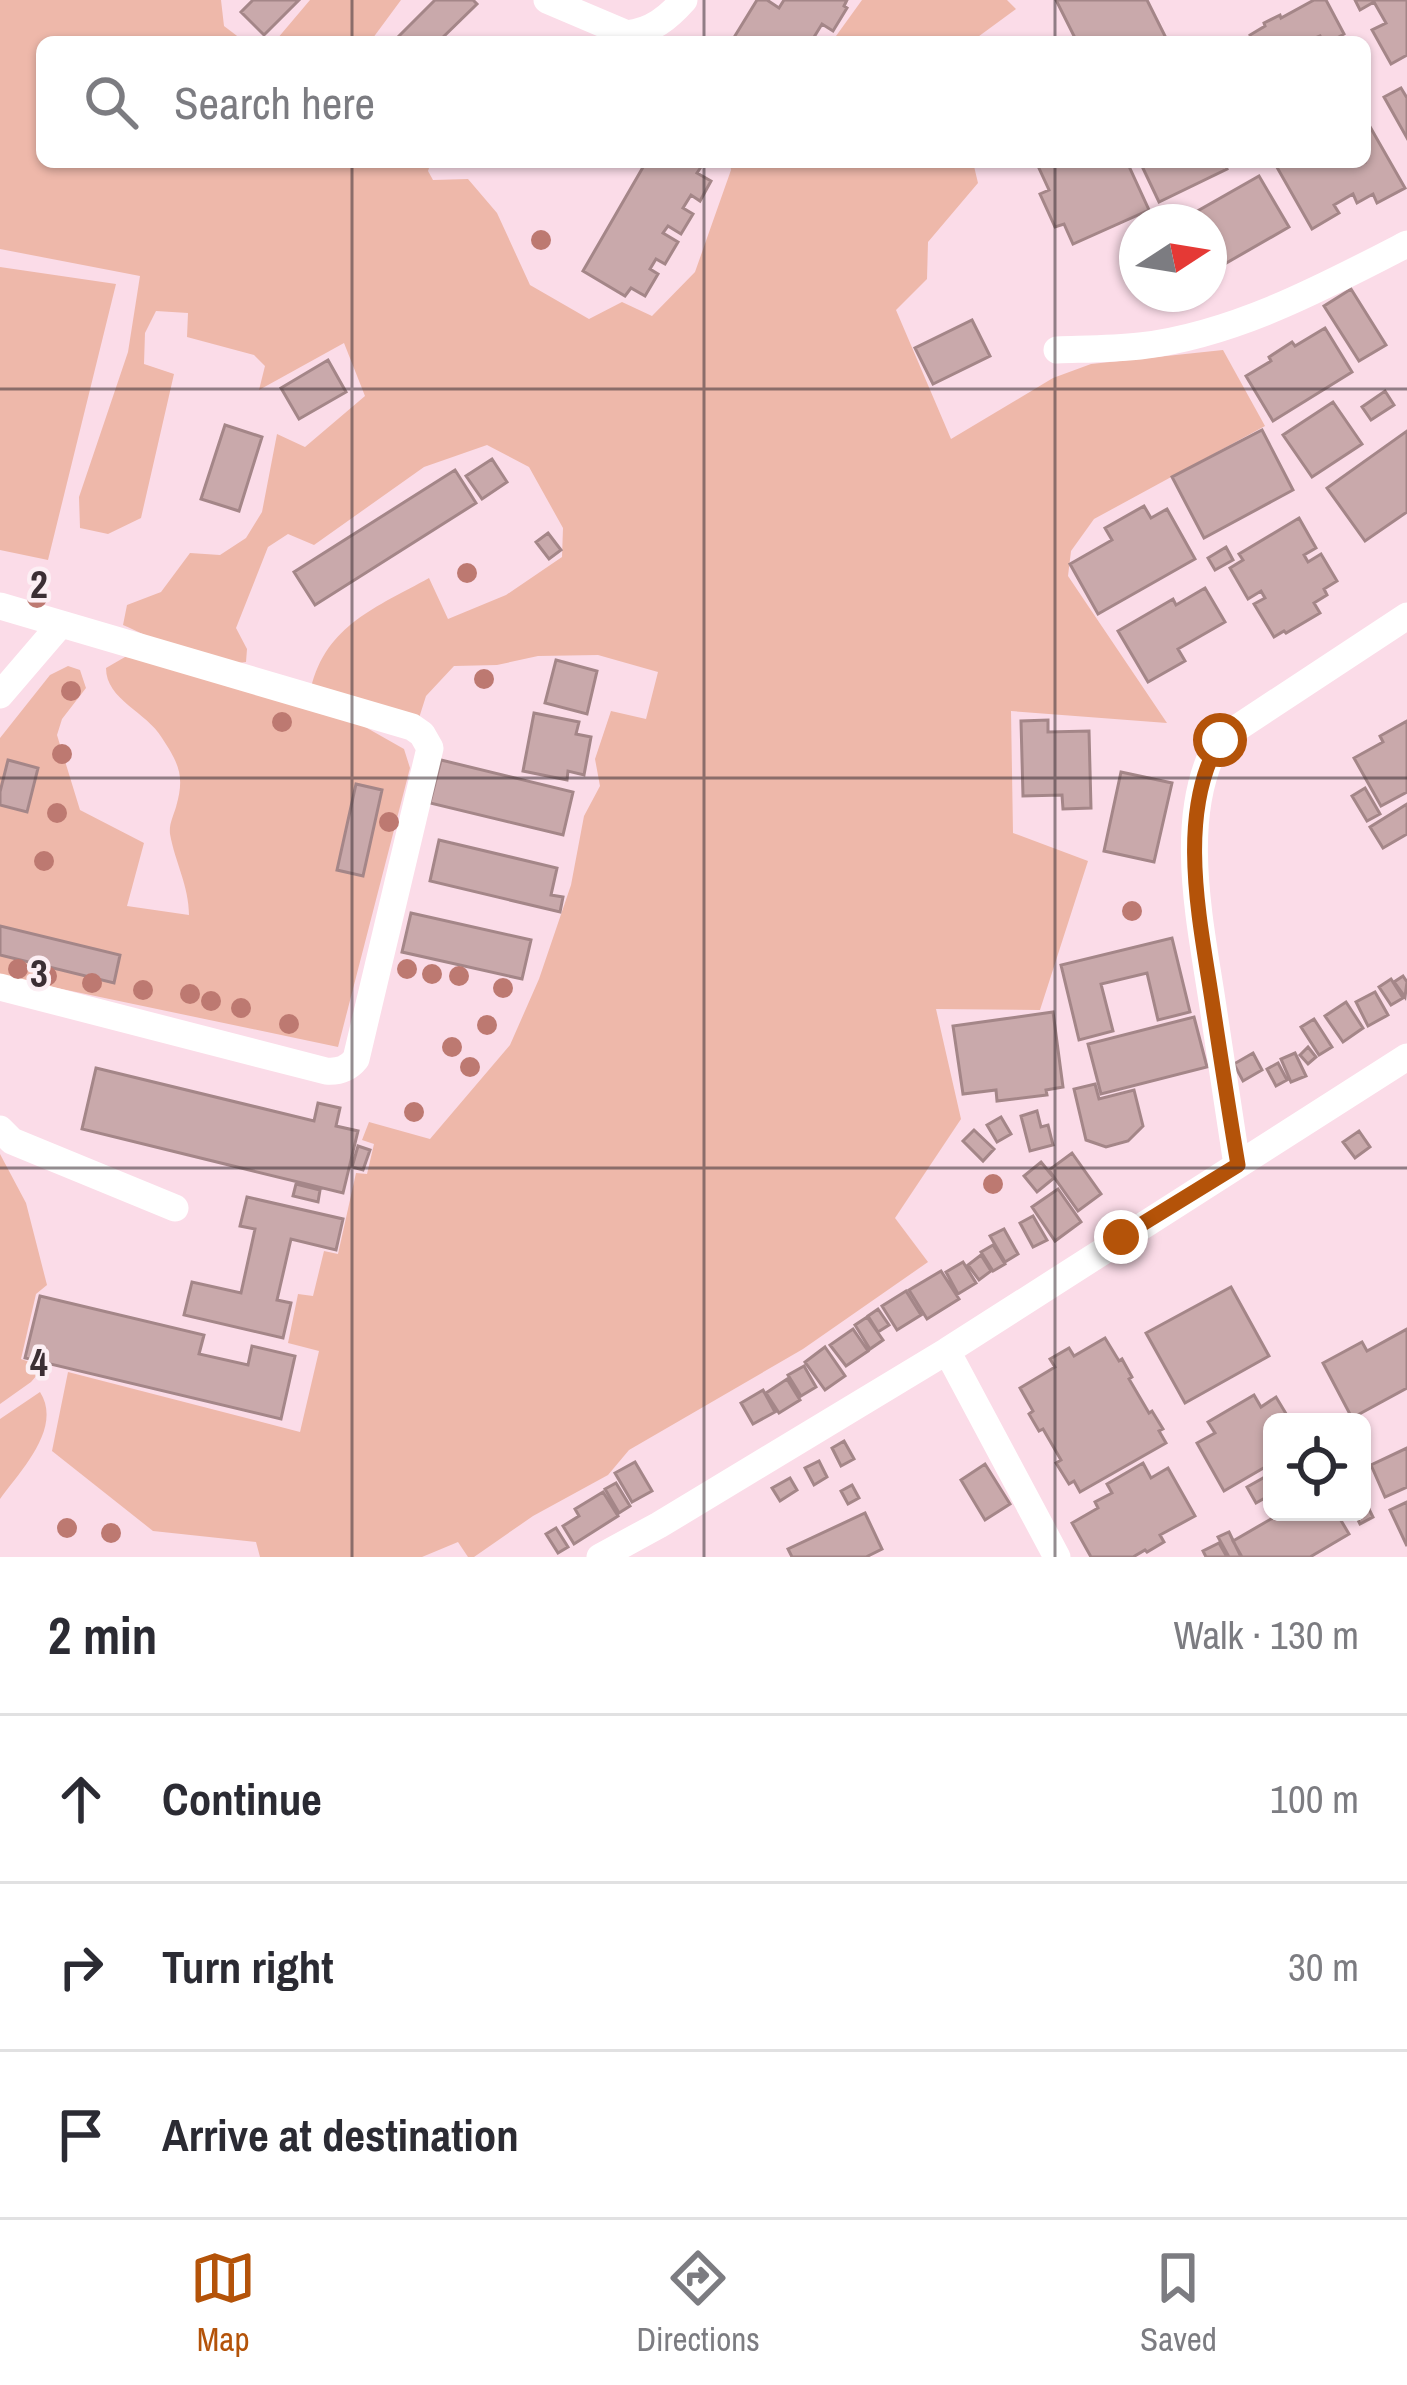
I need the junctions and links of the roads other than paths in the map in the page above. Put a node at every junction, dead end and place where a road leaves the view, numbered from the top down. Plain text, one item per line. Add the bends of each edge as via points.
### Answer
1 (547, 0) edge
2 (684, 0) edge
3 (1407, 244) edge
4 (1057, 350) dead end
5 (0, 606) edge
6 (1407, 616) edge
7 (60, 625) junction
8 (0, 695) edge
9 (0, 987) edge
10 (1407, 1057) edge
11 (0, 1130) edge
12 (1238, 1165) junction
13 (175, 1208) dead end
14 (947, 1351) junction
15 (600, 1557) edge
16 (1058, 1557) edge

1 - 2 street via 627,34 654,26
3 - 4 street via 1302,298 1180,338
5 - 7 street
6 - 12 street via 1220,740 1209,758 1194,848
7 - 8 street
7 - 9 street via 412,727 430,748 350,1066 326,1071
10 - 12 street
11 - 13 street
12 - 14 street
14 - 15 street
14 - 16 street

